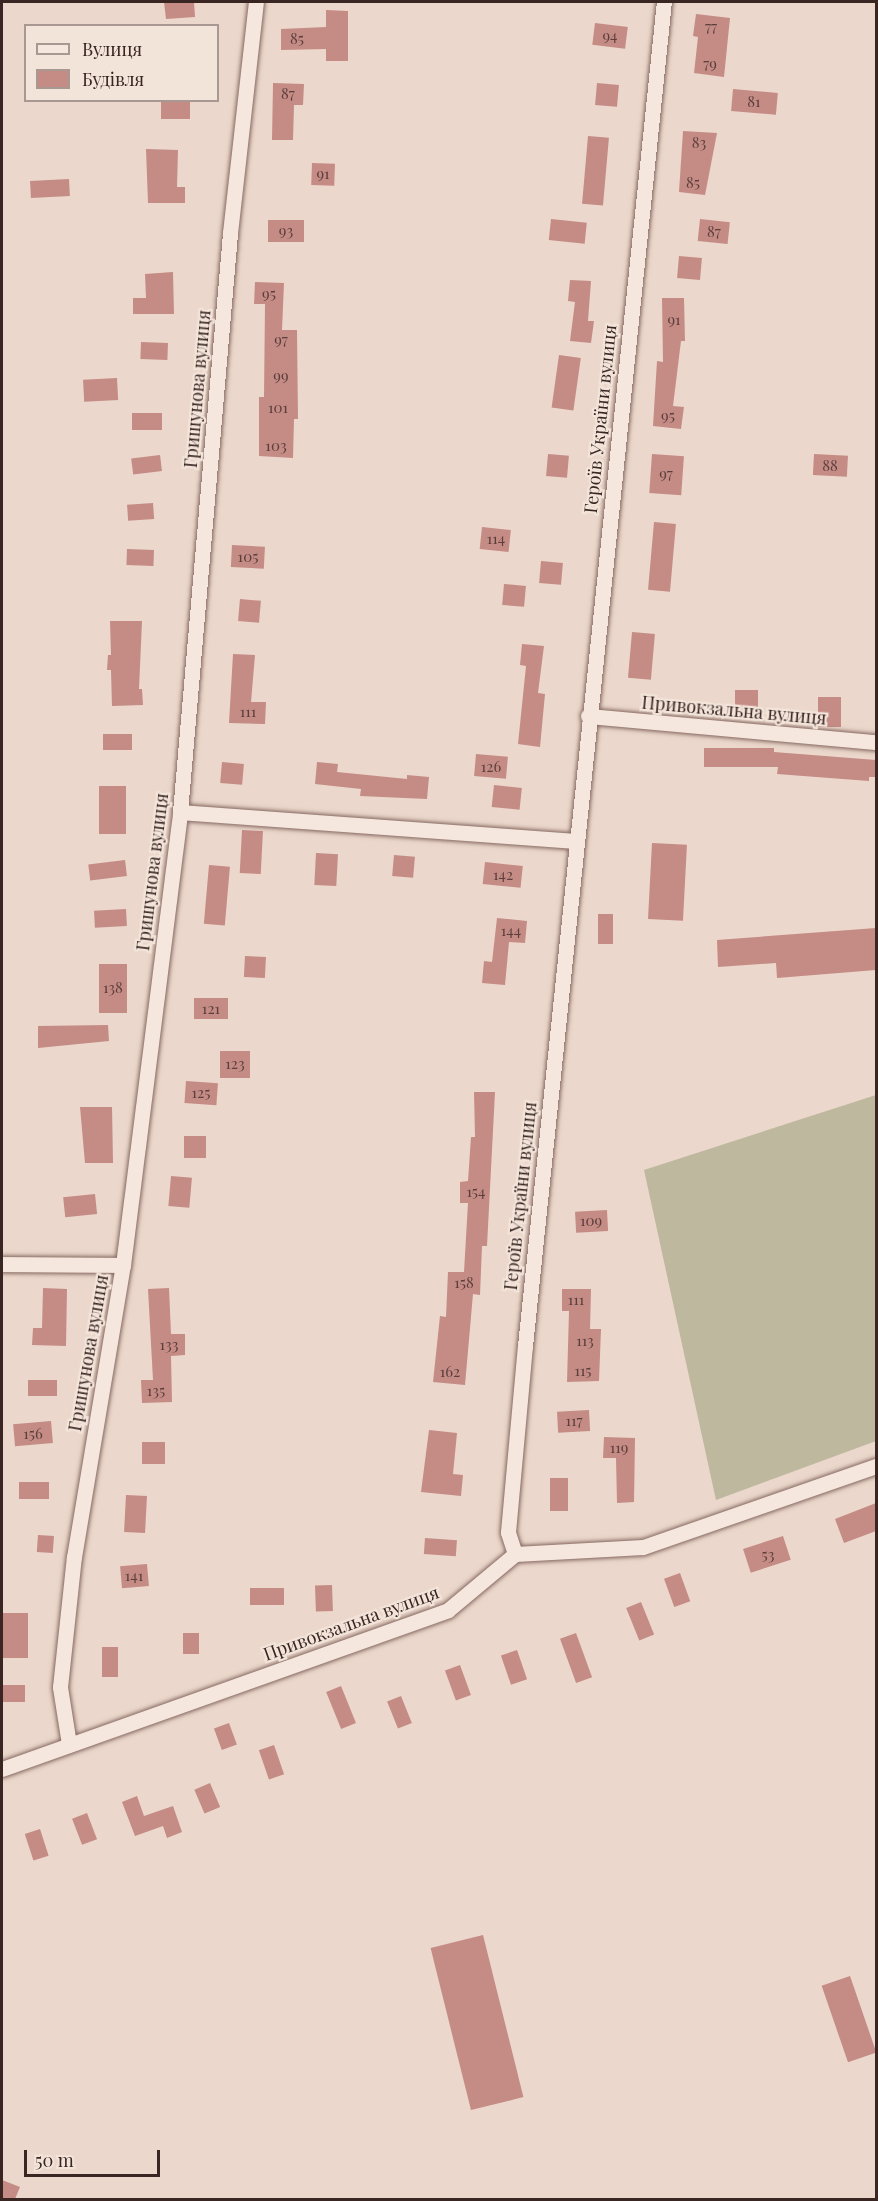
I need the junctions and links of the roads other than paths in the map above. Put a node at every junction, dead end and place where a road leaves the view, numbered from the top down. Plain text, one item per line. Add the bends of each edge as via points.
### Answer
1 (256, 2) edge
2 (664, 2) edge
3 (588, 716) junction
4 (876, 742) edge
5 (180, 812) junction
6 (575, 841) junction
7 (2, 1264) edge
8 (123, 1265) junction
9 (876, 1466) edge
10 (515, 1554) junction
11 (69, 1744) junction
12 (2, 1769) edge

1 - 5 street, Гришунова вулиця via 230,233
2 - 3 street, Героїв України вулиця
3 - 4 street, Привокзальна вулиця
3 - 6 street, Героїв України вулиця
5 - 6 street
5 - 8 street, Гришунова вулиця
6 - 10 street, Героїв України вулиця via 508,1532
7 - 8 street
8 - 11 street, Гришунова вулиця via 72,1569 60,1687
9 - 10 street via 643,1547
10 - 11 street, Привокзальна вулиця via 448,1610
11 - 12 street, Привокзальна вулиця

